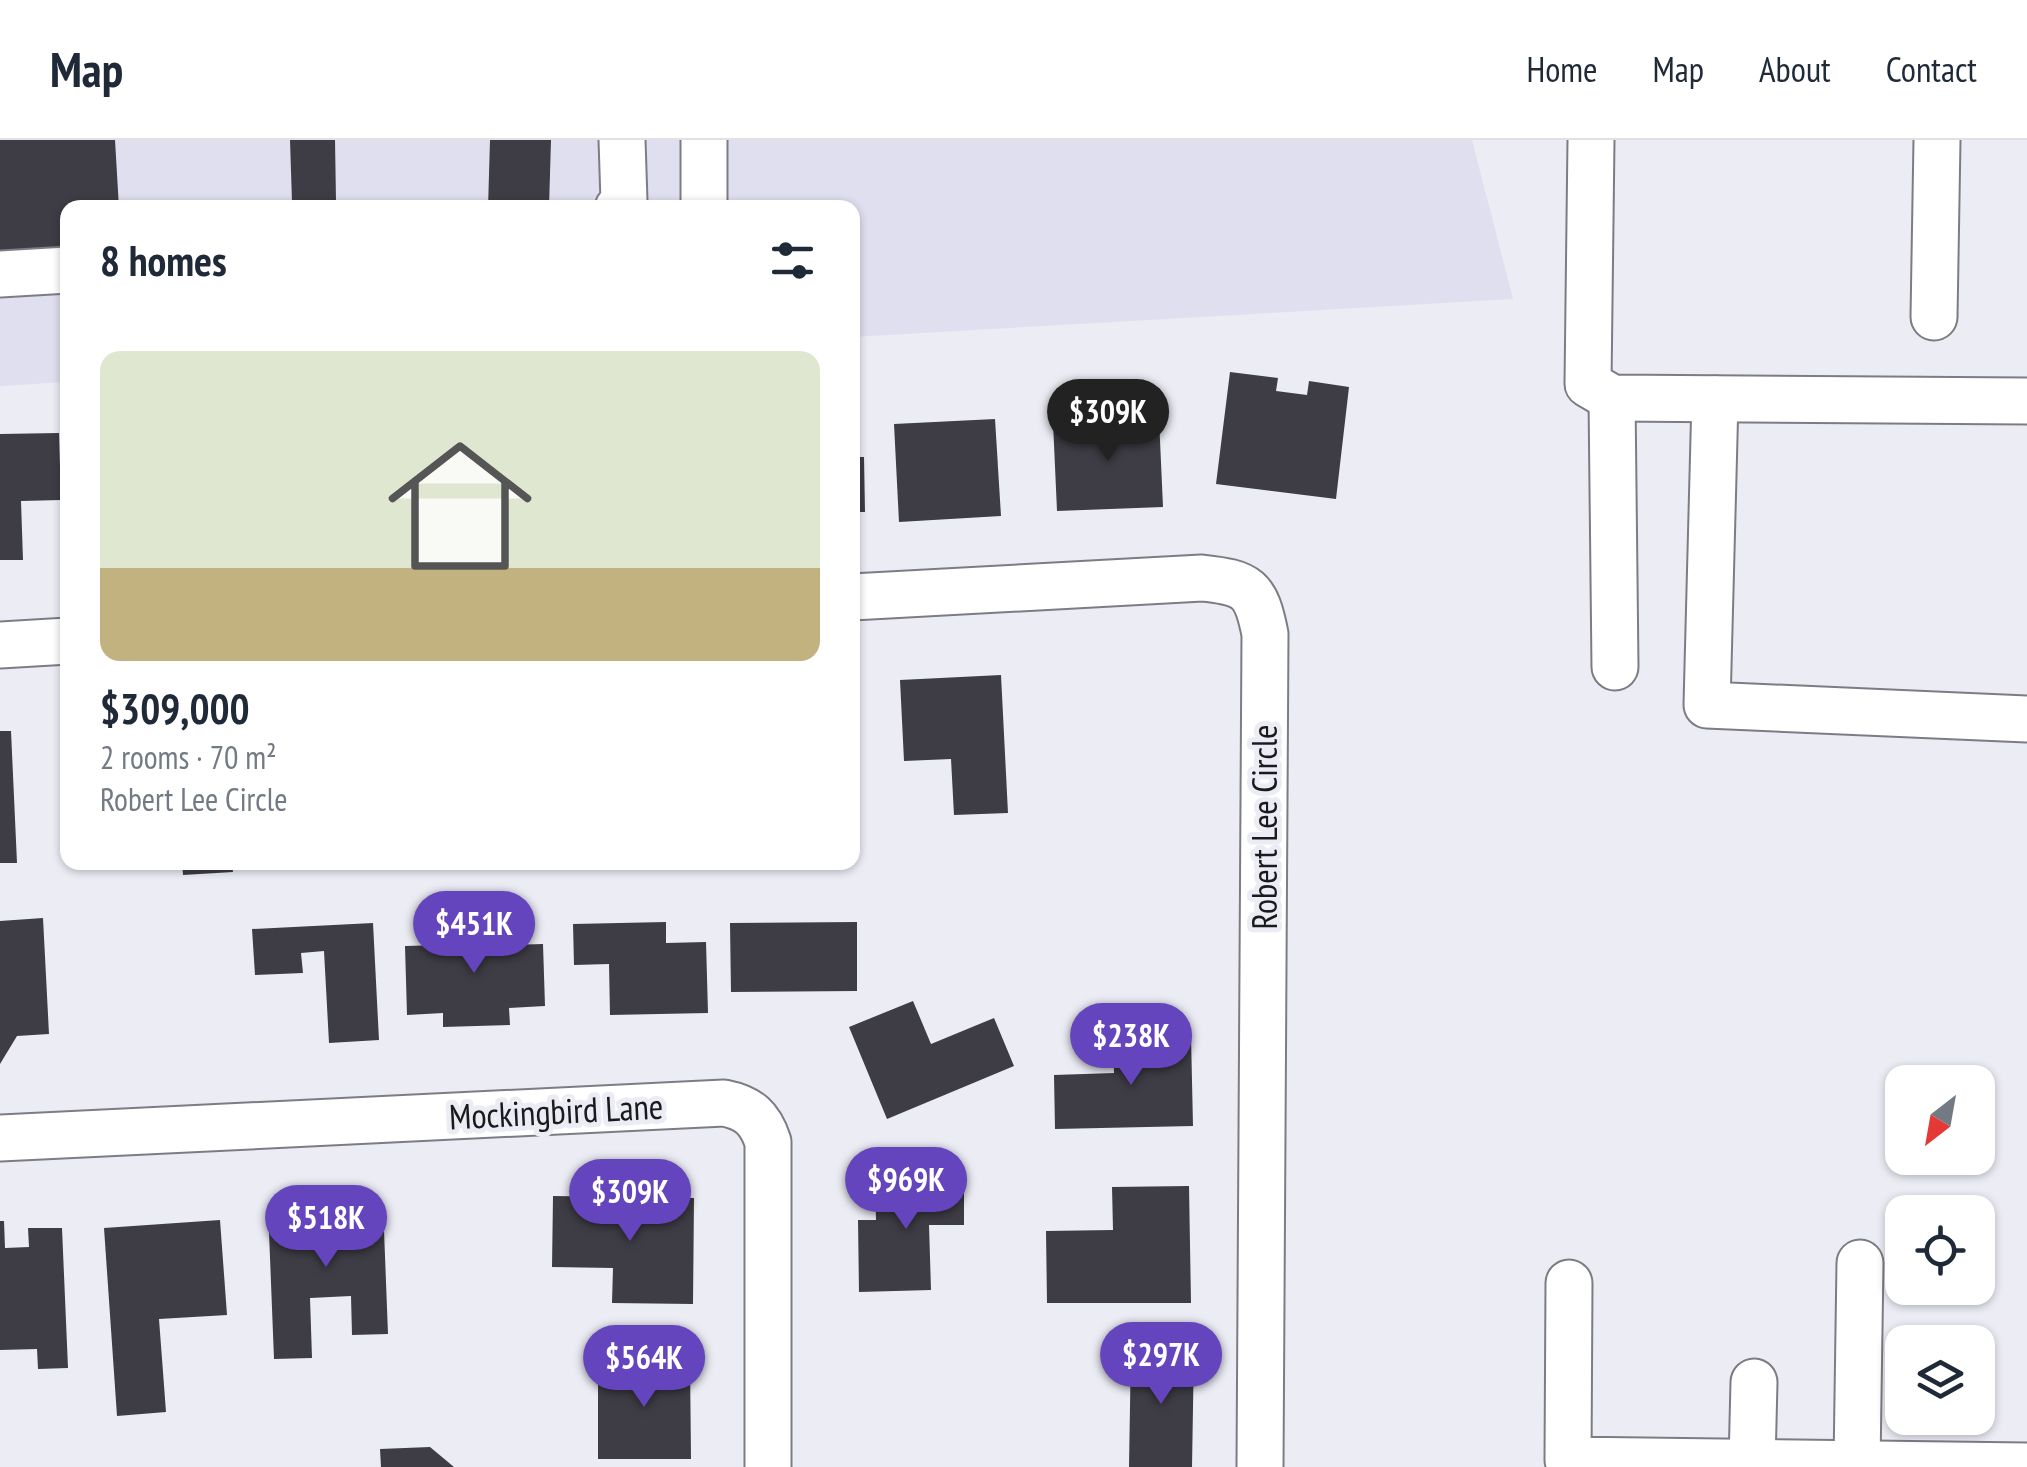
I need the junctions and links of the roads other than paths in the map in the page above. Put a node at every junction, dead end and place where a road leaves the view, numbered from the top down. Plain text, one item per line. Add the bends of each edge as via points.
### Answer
1 (622, 140) edge
2 (704, 140) edge
3 (1591, 140) edge
4 (1937, 140) edge
5 (624, 200) edge
6 (704, 200) edge
7 (60, 270) edge
8 (0, 274) edge
9 (1934, 317) dead end
10 (1612, 398) junction
11 (1714, 400) junction
12 (2027, 402) edge
13 (860, 597) edge
14 (60, 641) edge
15 (0, 645) edge
16 (1615, 667) dead end
17 (2027, 719) edge
18 (0, 1138) edge
19 (1860, 1263) dead end
20 (1569, 1282) dead end
21 (1754, 1382) dead end
22 (1752, 1463) junction
23 (1568, 1464) edge
24 (1866, 1465) edge
25 (2027, 1466) edge
26 (768, 1467) edge
27 (1260, 1467) edge

1 - 5 street
2 - 6 street
3 - 10 street via 1588,384
4 - 9 street
7 - 8 street
10 - 11 street
10 - 16 street
11 - 12 street
11 - 17 street via 1707,705
13 - 27 street, Robert Lee Circle via 1202,578 1242,586 1260,606
14 - 15 street
18 - 26 street, Mockingbird Lane via 738,1106 754,1114 768,1142
19 - 24 street
20 - 23 street
21 - 22 street
22 - 23 street
22 - 24 street
24 - 25 street

